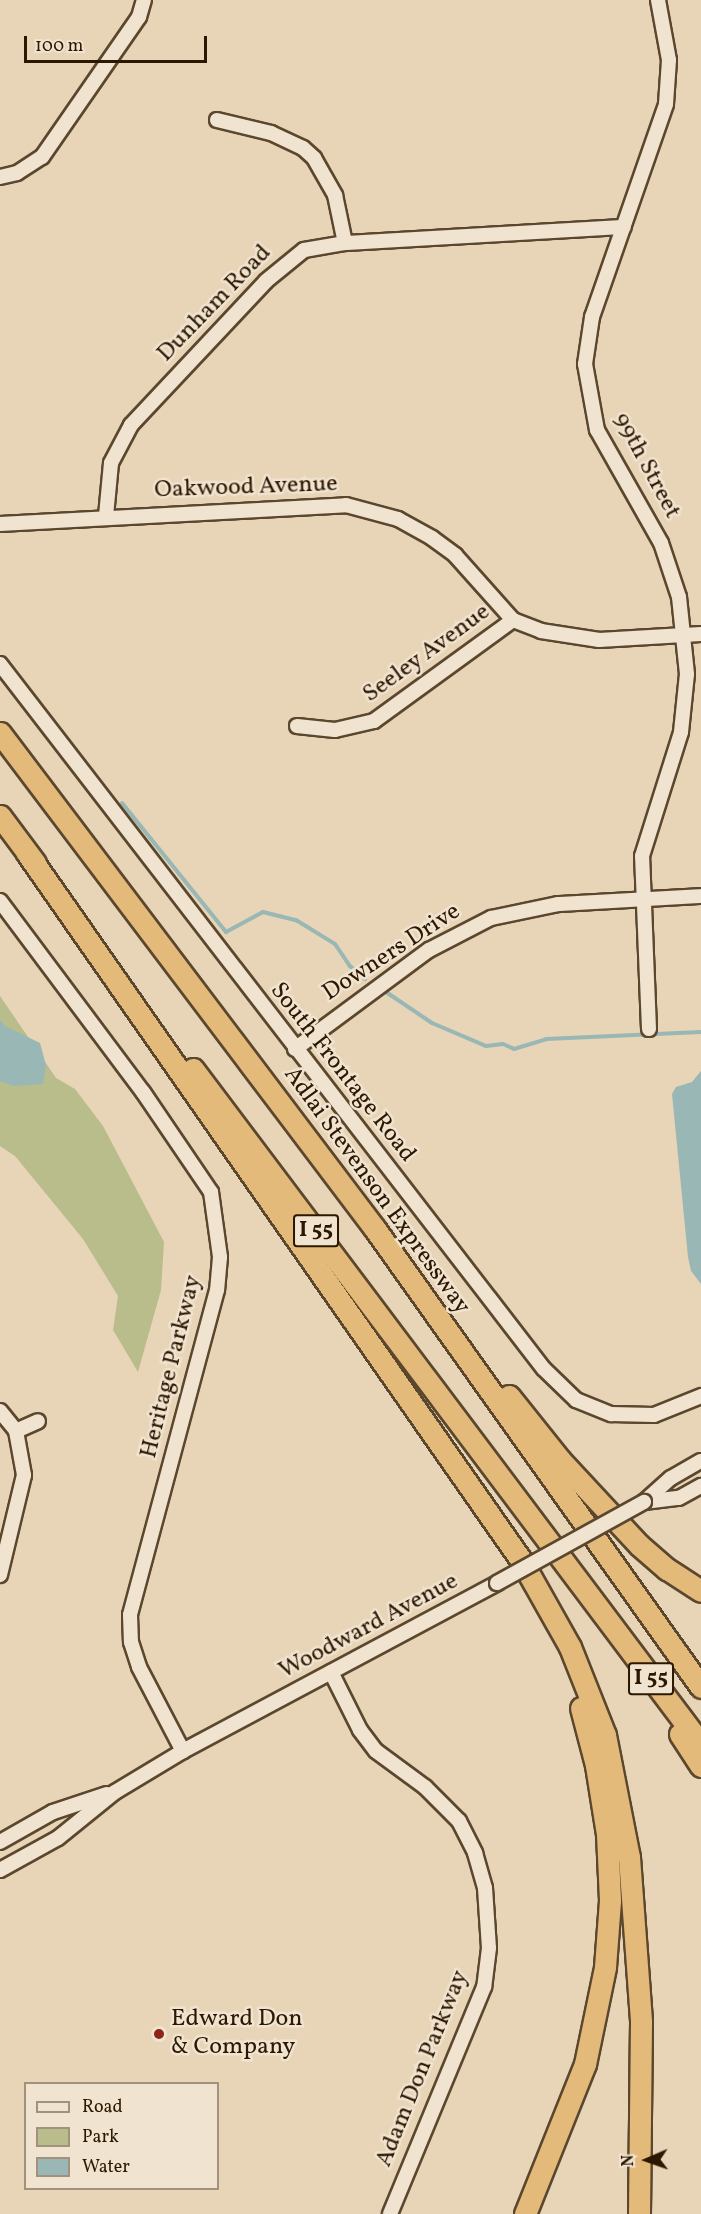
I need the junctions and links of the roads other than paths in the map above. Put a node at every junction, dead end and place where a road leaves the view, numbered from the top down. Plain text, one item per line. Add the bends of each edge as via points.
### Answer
1 (144, 0) edge
2 (658, 0) edge
3 (217, 120) dead end
4 (0, 177) edge
5 (624, 227) junction
6 (345, 243) junction
7 (106, 516) junction
8 (0, 524) edge
9 (513, 620) junction
10 (701, 634) edge
11 (683, 635) junction
12 (0, 664) edge
13 (297, 726) dead end
14 (0, 733) edge
15 (0, 816) edge
16 (27, 853) junction
17 (701, 896) edge
18 (642, 899) junction
19 (0, 901) edge
20 (649, 1029) dead end
21 (295, 1049) junction
22 (375, 1229) junction
23 (701, 1396) edge
24 (0, 1411) edge
25 (38, 1420) dead end
26 (16, 1431) junction
27 (701, 1461) edge
28 (701, 1486) edge
29 (644, 1502) junction
30 (521, 1560) junction
31 (0, 1575) edge
32 (701, 1591) edge
33 (602, 1613) junction
34 (331, 1672) junction
35 (701, 1687) edge
36 (701, 1744) edge
37 (183, 1751) junction
38 (701, 1766) edge
39 (115, 1792) junction
40 (0, 1842) edge
41 (0, 1870) edge
42 (390, 2214) edge
43 (525, 2214) edge
44 (639, 2214) edge

1 - 4 street via 139,17 42,157
2 - 5 street, 99th Street via 669,60 666,104
3 - 6 street via 287,139 314,158 335,195
5 - 6 street, Dunham Road
5 - 11 street, 99th Street via 592,317 586,382 603,444 643,507 669,562 679,597
6 - 7 street, Dunham Road via 304,250 279,268 131,425 111,463
7 - 8 street, Oakwood Avenue
7 - 9 street, Oakwood Avenue via 327,504 372,510 411,525 455,555
9 - 11 street via 577,639
9 - 13 street, Seeley Avenue via 374,721 335,730
10 - 11 street
11 - 18 street, 99th Street via 687,674 684,716 675,757 646,836 641,867
12 - 21 street, South Frontage Road
14 - 22 highway, Adlai Stevenson Expressway / I 55
15 - 16 highway, I 55
16 - 30 highway
16 - 33 highway, I 55
17 - 18 street, Downers Drive
18 - 20 street, 99th Street
18 - 21 street, Downers Drive via 537,906 474,924 429,950
19 - 37 street, Heritage Parkway via 143,1092 211,1192 220,1257 217,1290 130,1615 131,1642 139,1667
21 - 23 street, South Frontage Road via 544,1369 576,1400 611,1414 633,1416 677,1409
22 - 32 highway via 560,1460 639,1545
22 - 35 highway, Adlai Stevenson Expressway / I 55
24 - 26 street
25 - 26 street
26 - 31 street via 24,1484
27 - 29 street, Woodward Avenue via 670,1478
28 - 29 street, Woodward Avenue via 679,1498
29 - 34 street, Woodward Avenue, bridge
30 - 43 highway via 567,1666 588,1731 603,1802 610,1900 600,2001 592,2039 576,2092
30 - 44 highway via 551,1610 589,1691 605,1735 620,1799 629,1857 641,2022
33 - 36 highway, I 55
33 - 38 highway
34 - 37 street, Woodward Avenue
34 - 42 street, Adam Don Parkway via 360,1730 376,1751 425,1787 459,1821 475,1852 485,1888 489,1948 484,1987
37 - 39 street, Woodward Avenue
39 - 40 street, Woodward Avenue via 53,1812
39 - 41 street, Woodward Avenue via 58,1838

